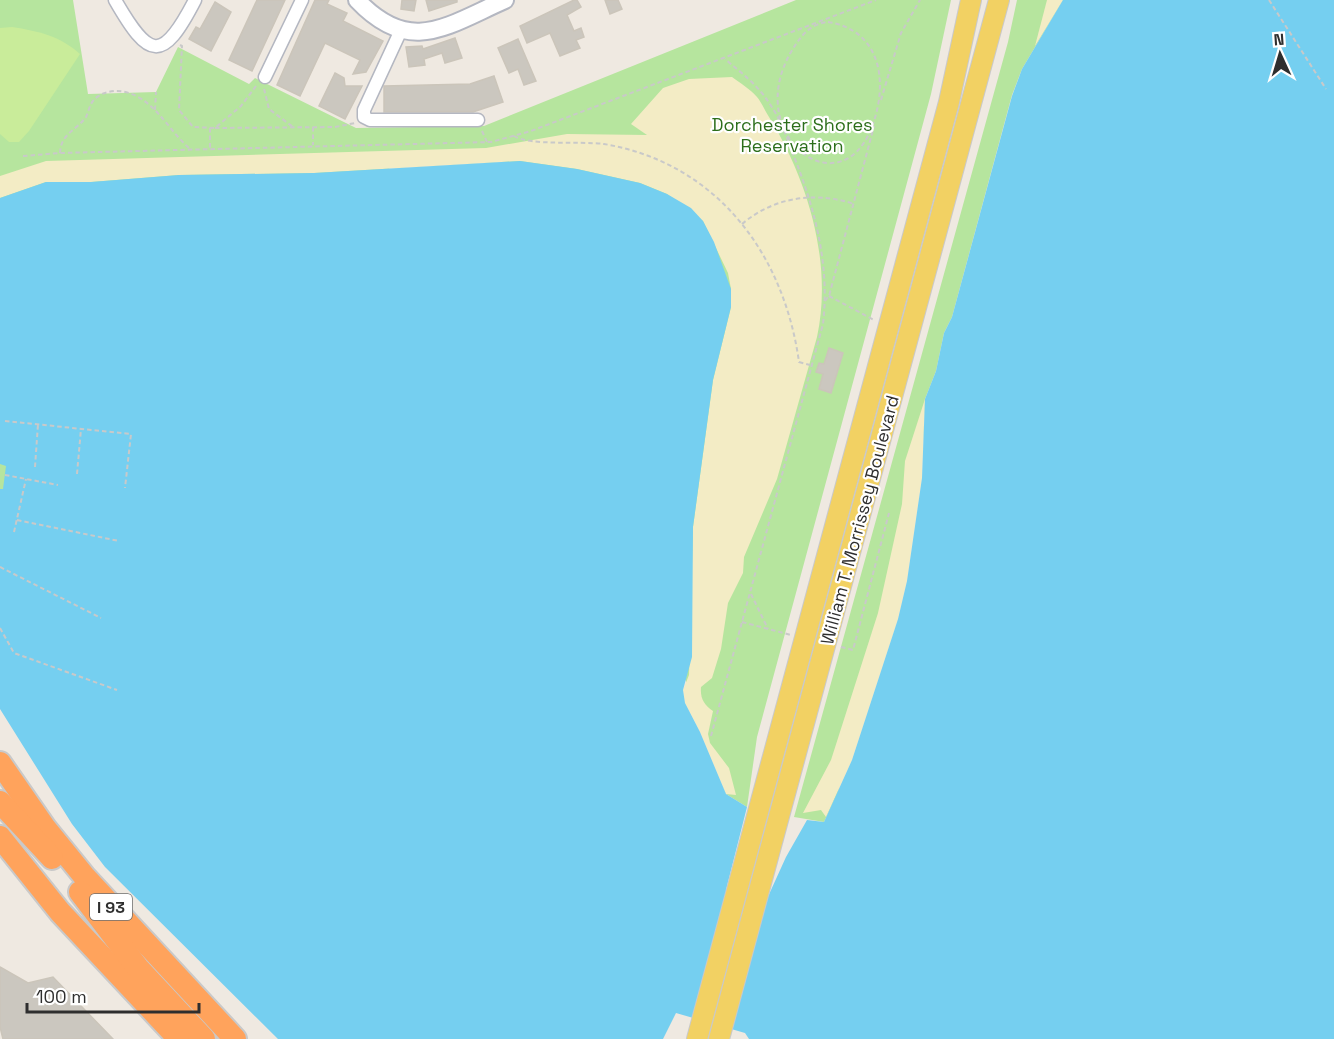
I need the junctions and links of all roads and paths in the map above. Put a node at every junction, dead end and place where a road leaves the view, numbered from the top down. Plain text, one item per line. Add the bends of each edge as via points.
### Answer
1 (115, 0) edge
2 (195, 0) edge
3 (302, 0) edge
4 (357, 0) edge
5 (505, 0) edge
6 (876, 0) edge
7 (920, 0) edge
8 (971, 0) edge
9 (999, 0) edge
10 (1269, 0) edge
11 (817, 23) junction
12 (401, 30) junction
13 (171, 40) junction
14 (725, 59) junction
15 (265, 77) junction
16 (1326, 89) dead end
17 (156, 92) dead end
18 (155, 110) junction
19 (877, 111) junction
20 (364, 117) junction
21 (478, 120) dead end
22 (293, 127) junction
23 (313, 127) junction
24 (210, 128) junction
25 (215, 128) junction
26 (514, 136) junction
27 (787, 138) junction
28 (313, 146) junction
29 (210, 148) junction
30 (189, 149) junction
31 (60, 153) junction
32 (23, 156) dead end
33 (809, 198) junction
34 (854, 204) junction
35 (742, 224) junction
36 (829, 296) junction
37 (825, 301) junction
38 (878, 321) dead end
39 (811, 366) junction
40 (5, 420) dead end
41 (38, 424) junction
42 (81, 429) junction
43 (34, 467) dead end
44 (77, 474) dead end
45 (5, 475) dead end
46 (26, 479) junction
47 (58, 485) dead end
48 (125, 488) dead end
49 (889, 513) dead end
50 (17, 520) junction
51 (14, 532) dead end
52 (119, 541) dead end
53 (0, 567) edge
54 (750, 592) junction
55 (101, 618) dead end
56 (742, 622) junction
57 (0, 628) edge
58 (768, 629) junction
59 (806, 639) junction
60 (826, 644) junction
61 (117, 690) dead end
62 (711, 736) dead end
63 (0, 763) edge
64 (0, 802) edge
65 (0, 837) edge
66 (65, 872) junction
67 (179, 1039) edge
68 (204, 1039) edge
69 (213, 1039) edge
70 (235, 1039) edge
71 (697, 1039) edge
72 (719, 1039) edge

1 - 13 street via 143,43 165,45
2 - 13 street
3 - 15 street
4 - 12 street via 380,20
5 - 12 street via 433,30
6 - 11 path
7 - 19 path via 901,33
8 - 59 main road, William T. Morrissey Boulevard via 951,98
9 - 60 main road, William T. Morrissey Boulevard
10 - 16 path
11 - 14 path
11 - 19 path via 842,24 870,47 880,83
11 - 27 path via 796,45 782,74 779,106
12 - 20 street
13 - 24 path via 182,46 180,114 193,127
14 - 26 path
14 - 27 path via 765,97
15 - 22 path via 267,105
15 - 25 path via 241,106
17 - 18 path
18 - 30 path
18 - 31 path via 130,93 105,92 63,138
19 - 27 path via 861,146 841,160 816,161 796,150
19 - 34 path
20 - 21 street
20 - 23 path via 346,126
22 - 23 path
22 - 25 path
23 - 28 path
24 - 25 path
24 - 29 path
26 - 28 path via 491,142
26 - 35 path via 533,142 606,145 653,159 696,182
27 - 33 path
28 - 29 path
29 - 30 path
30 - 31 path
31 - 32 path
33 - 34 path
33 - 35 path via 773,205
33 - 37 path via 823,253
34 - 36 path
35 - 39 path via 764,253 785,297 799,362
36 - 37 path
36 - 38 path
37 - 39 path
39 - 54 path
40 - 41 path
41 - 42 path
41 - 43 path
42 - 44 path
42 - 48 path via 131,434
45 - 46 path
46 - 47 path
46 - 50 path
49 - 60 path via 853,650
50 - 51 path
50 - 52 path
53 - 55 path
54 - 56 path
54 - 58 path
56 - 58 path
56 - 62 path
57 - 61 path via 14,653
58 - 59 path
59 - 71 main road, William T. Morrissey Boulevard
60 - 72 main road, William T. Morrissey Boulevard
63 - 66 highway, I 93
63 - 70 highway, I 93 via 84,876
64 - 66 highway, I 93
65 - 67 highway, I 93 via 66,920
66 - 68 highway, I 93 via 138,968
66 - 69 highway, I 93 via 147,970

